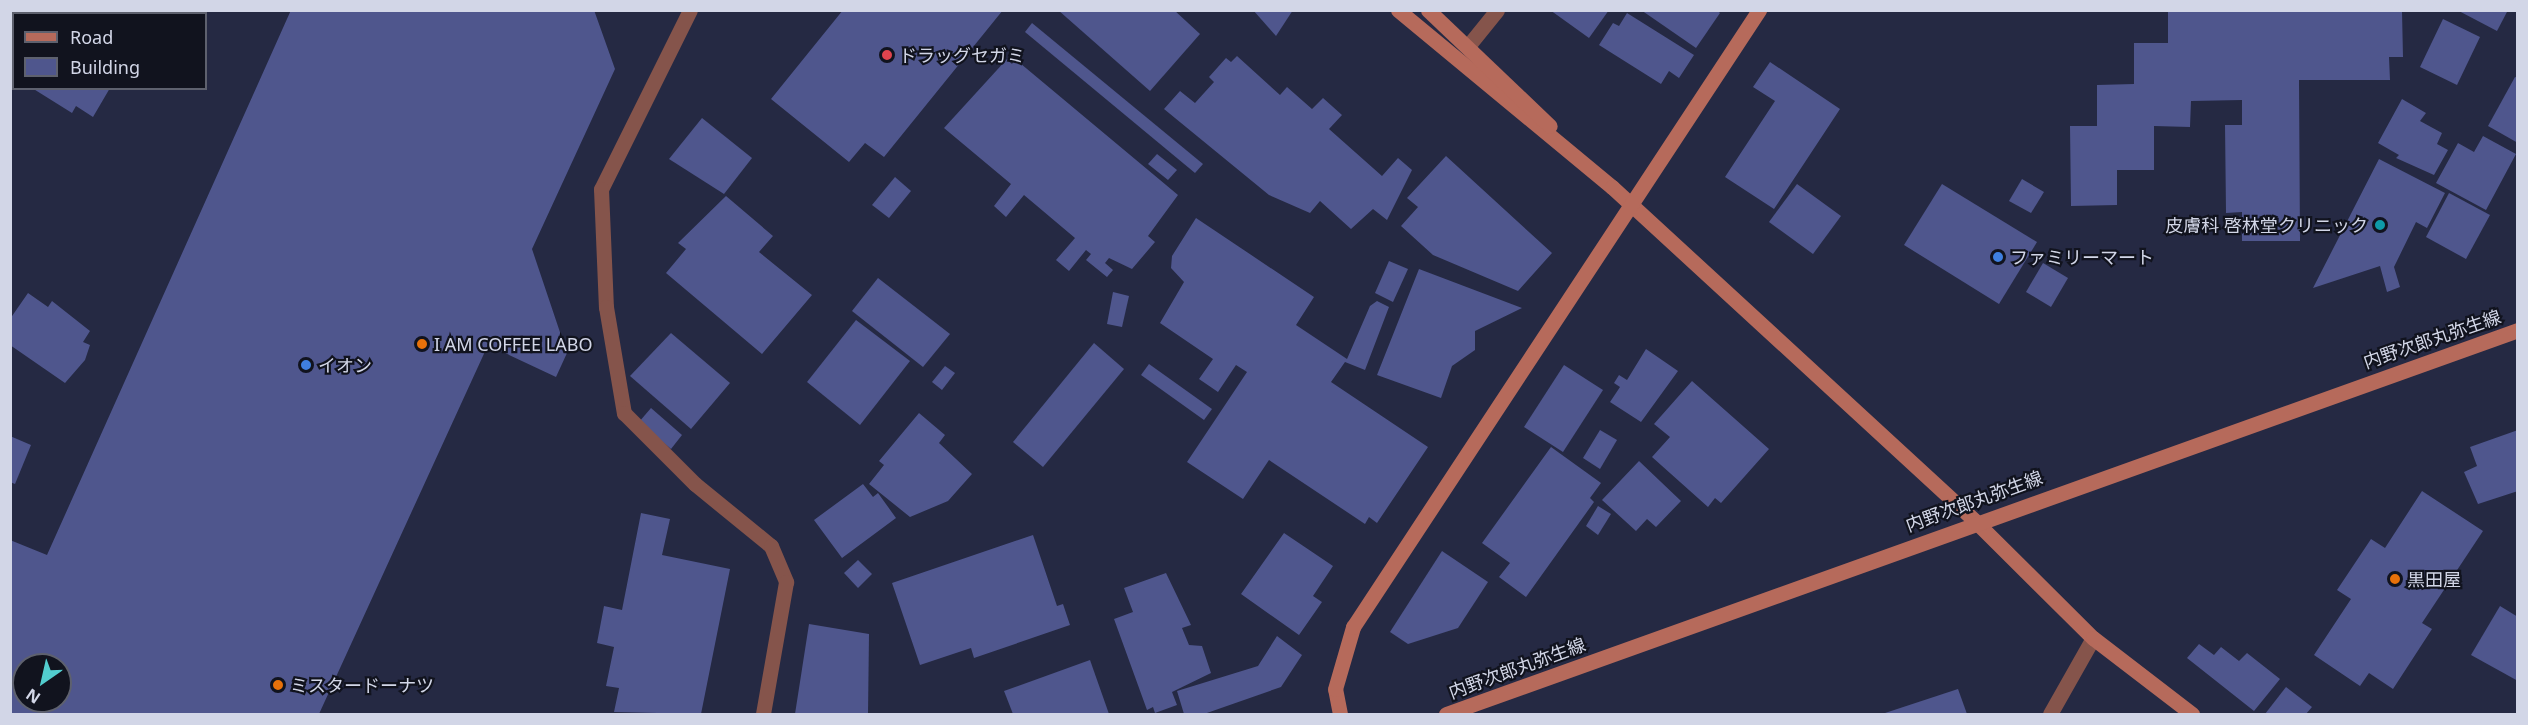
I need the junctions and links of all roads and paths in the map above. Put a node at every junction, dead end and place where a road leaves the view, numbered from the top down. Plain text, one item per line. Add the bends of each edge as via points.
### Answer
1 (690, 10) edge
2 (1398, 10) edge
3 (1428, 10) edge
4 (1497, 10) edge
5 (1759, 10) edge
6 (1468, 46) junction
7 (1612, 188) junction
8 (1633, 206) junction
9 (2517, 330) edge
10 (1975, 520) junction
11 (2093, 638) junction
12 (763, 714) edge
13 (1340, 714) edge
14 (1446, 714) edge
15 (2050, 714) edge
16 (2192, 714) edge

1 - 12 street via 601,189 606,307 624,413 694,484 771,546 786,582
2 - 7 street
3 - 6 street
4 - 6 street
5 - 8 street
6 - 7 street
7 - 8 street
8 - 10 street
8 - 13 street via 1353,627 1335,690
9 - 10 street, 内野次郎丸弥生線
10 - 11 street
10 - 14 street, 内野次郎丸弥生線
11 - 15 street
11 - 16 street

